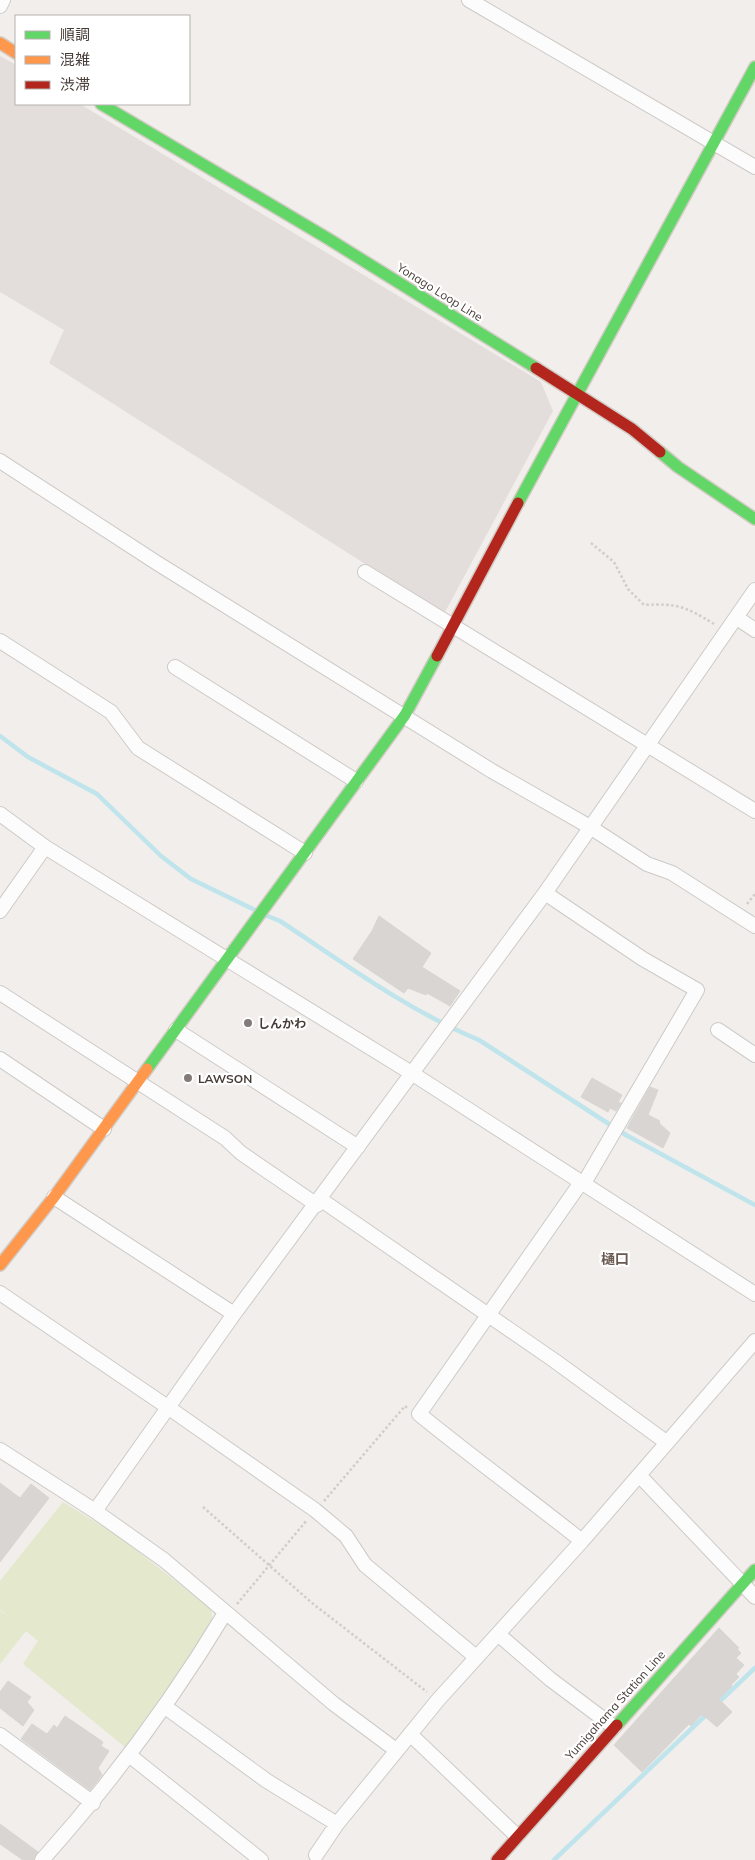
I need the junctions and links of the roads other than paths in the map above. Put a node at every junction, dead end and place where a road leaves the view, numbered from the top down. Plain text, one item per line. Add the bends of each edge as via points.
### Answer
1 (3, 0) edge
2 (469, 0) edge
3 (0, 6) edge
4 (0, 43) edge
5 (15, 52) edge
6 (755, 67) edge
7 (103, 105) edge
8 (713, 143) junction
9 (755, 167) edge
10 (578, 394) junction
11 (0, 461) edge
12 (755, 518) edge
13 (365, 572) dead end
14 (755, 590) edge
15 (737, 618) junction
16 (454, 627) junction
17 (755, 630) edge
18 (0, 641) edge
19 (175, 667) dead end
20 (405, 715) junction
21 (648, 743) junction
22 (356, 781) junction
23 (755, 811) edge
24 (0, 814) edge
25 (590, 827) junction
26 (45, 847) junction
27 (304, 853) junction
28 (545, 893) junction
29 (0, 911) edge
30 (755, 926) edge
31 (226, 961) junction
32 (0, 994) edge
33 (176, 1030) junction
34 (718, 1030) dead end
35 (755, 1055) edge
36 (0, 1059) edge
37 (413, 1074) junction
38 (137, 1082) junction
39 (104, 1129) junction
40 (358, 1147) junction
41 (583, 1182) junction
42 (54, 1196) junction
43 (318, 1202) junction
44 (0, 1265) edge
45 (0, 1294) edge
46 (755, 1294) edge
47 (234, 1314) junction
48 (489, 1315) junction
49 (753, 1348) edge
50 (169, 1408) junction
51 (666, 1442) junction
52 (0, 1450) edge
53 (639, 1475) junction
54 (95, 1511) junction
55 (582, 1541) junction
56 (755, 1570) edge
57 (742, 1584) junction
58 (755, 1597) edge
59 (225, 1613) junction
60 (498, 1634) junction
61 (476, 1657) junction
62 (164, 1706) junction
63 (614, 1727) junction
64 (410, 1734) junction
65 (0, 1735) edge
66 (396, 1750) junction
67 (129, 1755) junction
68 (93, 1803) junction
69 (337, 1824) junction
70 (517, 1836) junction
71 (316, 1855) dead end
72 (42, 1860) edge
73 (261, 1860) edge
74 (497, 1860) edge

1 - 3 street
2 - 8 street
4 - 5 street
6 - 8 street
7 - 10 street, Yonago Loop Line via 327,238
8 - 9 street
8 - 10 street
10 - 12 street, Yonago Loop Line
10 - 16 street via 534,471
11 - 20 street via 156,563
13 - 16 street
14 - 15 street
15 - 17 street
15 - 21 street
16 - 20 street
16 - 21 street
18 - 27 street via 111,712 138,748
19 - 22 street
20 - 22 street
20 - 25 street via 492,771
21 - 23 street
21 - 25 street
22 - 27 street
24 - 26 street
25 - 28 street
25 - 30 street via 647,864 672,873
26 - 29 street
26 - 31 street
27 - 31 street
28 - 37 street
28 - 41 street via 643,959 697,990
31 - 33 street
31 - 37 street
32 - 38 street
33 - 38 street
33 - 40 street
34 - 35 street
36 - 39 street
37 - 40 street
37 - 41 street
38 - 39 street
38 - 43 street
39 - 42 street
40 - 43 street
41 - 46 street
41 - 48 street
42 - 44 street
42 - 47 street
43 - 47 street
43 - 48 street
45 - 50 street
47 - 50 street
48 - 51 street
48 - 55 street via 420,1414 500,1480
49 - 51 street
50 - 54 street
50 - 61 street via 323,1517 346,1536 365,1565
51 - 53 street
52 - 54 street
53 - 55 street
53 - 57 street
54 - 59 street via 164,1560
55 - 60 street
56 - 57 street, Yumigahama Station Line
57 - 58 street
57 - 63 street, Yumigahama Station Line
59 - 62 street
59 - 66 street via 334,1704
60 - 61 street
60 - 63 street via 550,1679
61 - 64 street
62 - 67 street
62 - 69 street via 267,1781
63 - 70 street, Yumigahama Station Line
64 - 66 street
64 - 70 street
65 - 68 street
66 - 69 street
67 - 68 street
67 - 73 street
68 - 72 street
69 - 71 street
70 - 74 street, Yumigahama Station Line

